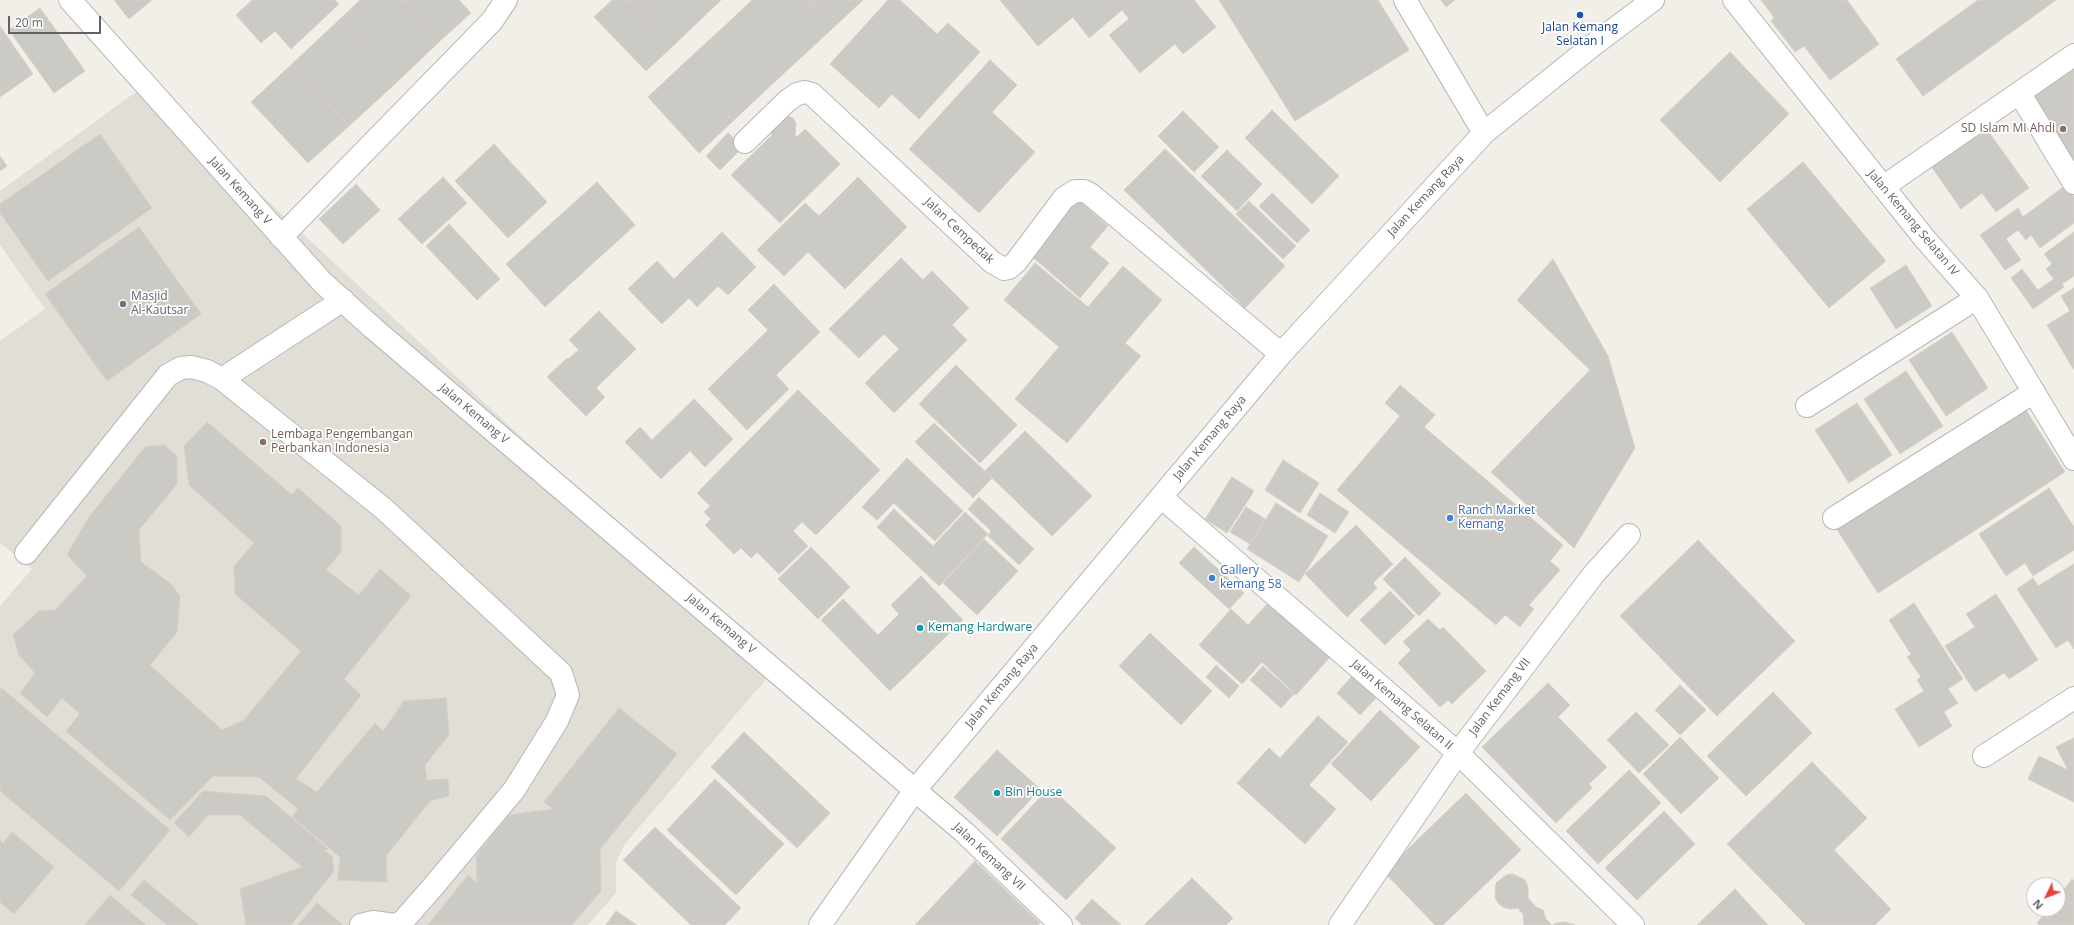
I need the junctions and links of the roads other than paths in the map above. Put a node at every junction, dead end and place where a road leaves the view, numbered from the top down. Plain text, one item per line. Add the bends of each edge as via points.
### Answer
1 (70, 0) edge
2 (506, 0) edge
3 (1405, 0) edge
4 (1653, 0) edge
5 (1734, 0) edge
6 (2074, 55) edge
7 (2020, 94) junction
8 (1484, 133) junction
9 (745, 142) dead end
10 (2074, 183) edge
11 (1883, 187) junction
12 (280, 237) junction
13 (1977, 298) junction
14 (343, 300) junction
15 (1281, 354) junction
16 (222, 379) junction
17 (2034, 392) junction
18 (1807, 406) dead end
19 (2074, 459) edge
20 (1161, 497) junction
21 (1834, 518) dead end
22 (1629, 535) dead end
23 (26, 552) dead end
24 (2074, 698) edge
25 (1458, 753) junction
26 (1984, 756) dead end
27 (915, 790) junction
28 (361, 925) edge
29 (820, 925) edge
30 (1061, 925) edge
31 (1340, 925) edge
32 (1633, 925) edge

1 - 12 street, Jalan Kemang V
2 - 12 street via 492,21
3 - 8 street
4 - 8 street, Jalan Kemang Raya
5 - 11 street, Jalan Kemang Selatan IV
6 - 7 street
7 - 10 street
7 - 11 street
8 - 15 street, Jalan Kemang Raya
9 - 15 street, Jalan Cempedak via 787,101 797,94 812,94 992,262 1004,269 1016,262 1064,198 1075,191 1084,191
11 - 13 street, Jalan Kemang Selatan IV
12 - 14 street, Jalan Kemang V via 323,283
13 - 17 street, Jalan Kemang Selatan IV
13 - 18 street
14 - 16 street
14 - 27 street, Jalan Kemang V
15 - 20 street, Jalan Kemang Raya
16 - 23 street via 207,371 191,367 181,368 168,375
16 - 28 street via 390,514 561,673 568,695 557,721 514,790 407,917 394,925 373,922
17 - 19 street, Jalan Kemang Selatan IV
17 - 21 street
20 - 25 street, Jalan Kemang Selatan II
20 - 27 street, Jalan Kemang Raya
22 - 25 street, Jalan Kemang VII via 1593,575
24 - 26 street
25 - 31 street, Jalan Kemang VII
25 - 32 street, Jalan Kemang Selatan II
27 - 29 street, Jalan Kemang Raya
27 - 30 street, Jalan Kemang VII via 964,832

